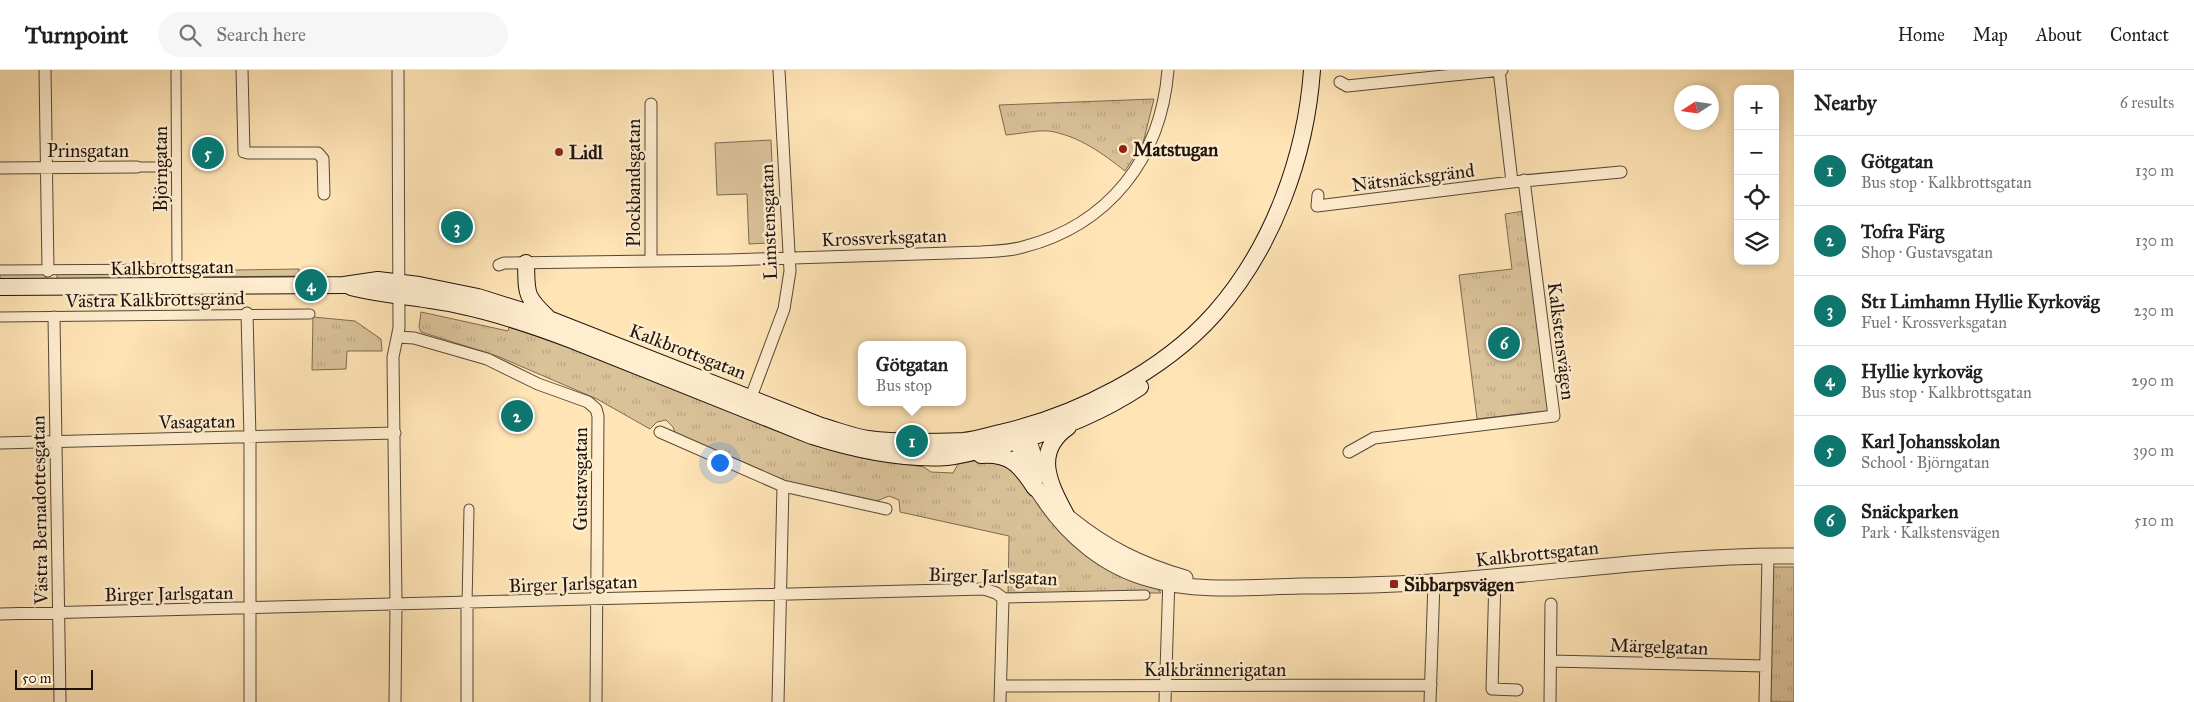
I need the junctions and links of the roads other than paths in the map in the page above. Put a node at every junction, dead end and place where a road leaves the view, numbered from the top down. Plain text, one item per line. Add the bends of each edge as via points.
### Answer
1 (45, 70) edge
2 (176, 70) edge
3 (242, 70) edge
4 (398, 70) edge
5 (778, 70) edge
6 (1168, 70) edge
7 (1301, 70) edge
8 (1312, 70) edge
9 (1500, 70) edge
10 (1340, 82) dead end
11 (651, 104) dead end
12 (176, 166) junction
13 (137, 167) joint
14 (0, 168) edge
15 (47, 168) junction
16 (1621, 172) dead end
17 (1524, 180) junction
18 (1512, 182) junction
19 (324, 194) dead end
20 (1318, 195) dead end
21 (1278, 208) junction
22 (790, 257) junction
23 (651, 261) junction
24 (526, 263) junction
25 (499, 265) dead end
26 (0, 270) edge
27 (48, 271) junction
28 (0, 287) edge
29 (398, 289) junction
30 (247, 313) junction
31 (1215, 313) junction
32 (310, 314) dead end
33 (0, 316) edge
34 (54, 317) junction
35 (551, 320) junction
36 (398, 337) junction
37 (751, 397) junction
38 (1076, 421) junction
39 (660, 432) dead end
40 (395, 433) junction
41 (1021, 436) junction
42 (250, 438) junction
43 (56, 442) junction
44 (0, 443) edge
45 (1349, 452) dead end
46 (949, 457) junction
47 (783, 486) junction
48 (1036, 488) junction
49 (886, 509) dead end
50 (469, 510) dead end
51 (1066, 515) junction
52 (1768, 556) junction
53 (1794, 556) edge
54 (1495, 577) junction
55 (1169, 578) junction
56 (1434, 582) junction
57 (780, 595) junction
58 (1146, 596) dead end
59 (1003, 598) junction
60 (597, 600) junction
61 (396, 604) junction
62 (467, 604) junction
63 (1551, 604) dead end
64 (251, 609) junction
65 (58, 612) junction
66 (0, 614) edge
67 (1551, 661) junction
68 (1766, 666) junction
69 (1430, 685) junction
70 (1001, 686) junction
71 (1165, 687) junction
72 (1517, 690) dead end
73 (60, 702) edge
74 (250, 702) edge
75 (394, 702) edge
76 (467, 702) edge
77 (596, 702) edge
78 (778, 702) edge
79 (1000, 702) edge
80 (1165, 702) edge
81 (1430, 702) edge
82 (1550, 702) edge
83 (1765, 702) edge

1 - 15 street
2 - 12 street, Björngatan
3 - 19 street via 244,152 318,153 323,159
4 - 29 street
5 - 22 street, Limstensgatan
6 - 22 street, Krossverksgatan via 1158,124 1132,176 1094,215 1060,234 1021,248 999,250
7 - 21 main road via 1298,122
8 - 21 main road via 1302,141
9 - 10 street via 1346,86
9 - 18 street
11 - 23 street, Plockbandsgatan
12 - 13 street, Prinsgatan
12 - 27 street, Björngatan via 176,268
13 - 15 street, Prinsgatan
14 - 15 street, Prinsgatan
15 - 27 street
16 - 17 street, Nätsnäcksgränd
17 - 18 street, Nätsnäcksgränd
17 - 45 street, Kalkstensvägen via 1554,416 1374,438
18 - 20 street, Nätsnäcksgränd via 1317,206
21 - 31 main road via 1260,247
22 - 23 street, Krossverksgatan
22 - 37 street, Limstensgatan via 784,309
23 - 24 street, Krossverksgatan
24 - 25 street, Krossverksgatan
24 - 35 main road via 530,300
26 - 27 street
28 - 29 main road, Kalkbrottsgatan via 344,285 378,294
29 - 35 main road, Kalkbrottsgatan via 478,297
29 - 36 street
29 - 46 main road, Kalkbrottsgatan via 533,326 768,420 848,447 886,455
30 - 32 street, Västra Kalkbrottsgränd
30 - 34 street, Västra Kalkbrottsgränd
30 - 42 street
31 - 38 main road, Kalkbrottsgatan via 1185,350 1154,377 1120,400
31 - 41 main road via 1136,379
33 - 34 street, Västra Kalkbrottsgränd
34 - 43 street, Västra Bernadottesgatan
35 - 37 main road, Kalkbrottsgatan
36 - 40 street via 393,357
36 - 60 street, Gustavsgatan via 414,338 487,359 596,408
37 - 41 main road, Kalkbrottsgatan via 821,426 867,439 965,441
38 - 41 main road, Kalkbrottsgatan
38 - 51 main road via 1055,438 1046,458 1050,483
39 - 47 street
40 - 42 street, Vasagatan
40 - 61 street
41 - 46 main road, Kalkbrottsgatan
41 - 48 street, Kalkbrottsgatan
41 - 51 street, Kalkbrottsgatan via 1042,482
42 - 43 street, Vasagatan
42 - 64 street
43 - 44 street, Vasagatan
43 - 65 street, Västra Bernadottesgatan
46 - 48 main road via 1004,457 1016,463
47 - 49 street
47 - 57 street
48 - 55 street, Kalkbrottsgatan via 1060,522 1097,555 1150,579
50 - 62 street
51 - 55 street, Kalkbrottsgatan via 1120,554
52 - 53 street, Kalkbrottsgatan
52 - 54 street, Kalkbrottsgatan via 1671,560
52 - 68 street
54 - 56 street, Kalkbrottsgatan
54 - 72 street via 1492,689
55 - 56 street, Kalkbrottsgatan via 1223,587
55 - 71 street
56 - 69 street
57 - 59 street, Birger Jarlsgatan via 984,590
57 - 60 street, Birger Jarlsgatan
57 - 78 street
58 - 59 street, Birger Jarlsgatan
59 - 70 street
60 - 62 street, Birger Jarlsgatan
60 - 77 street, Gustavsgatan
61 - 62 street, Birger Jarlsgatan
61 - 64 street, Birger Jarlsgatan
61 - 75 street
62 - 76 street
63 - 67 street
64 - 65 street, Birger Jarlsgatan
64 - 74 street
65 - 66 street, Birger Jarlsgatan
65 - 73 street, Västra Bernadottesgatan
67 - 68 street, Märgelgatan
67 - 82 street
68 - 83 street
69 - 71 street, Kalkbrännerigatan
69 - 81 street
70 - 71 street, Kalkbrännerigatan
70 - 79 street
71 - 80 street

